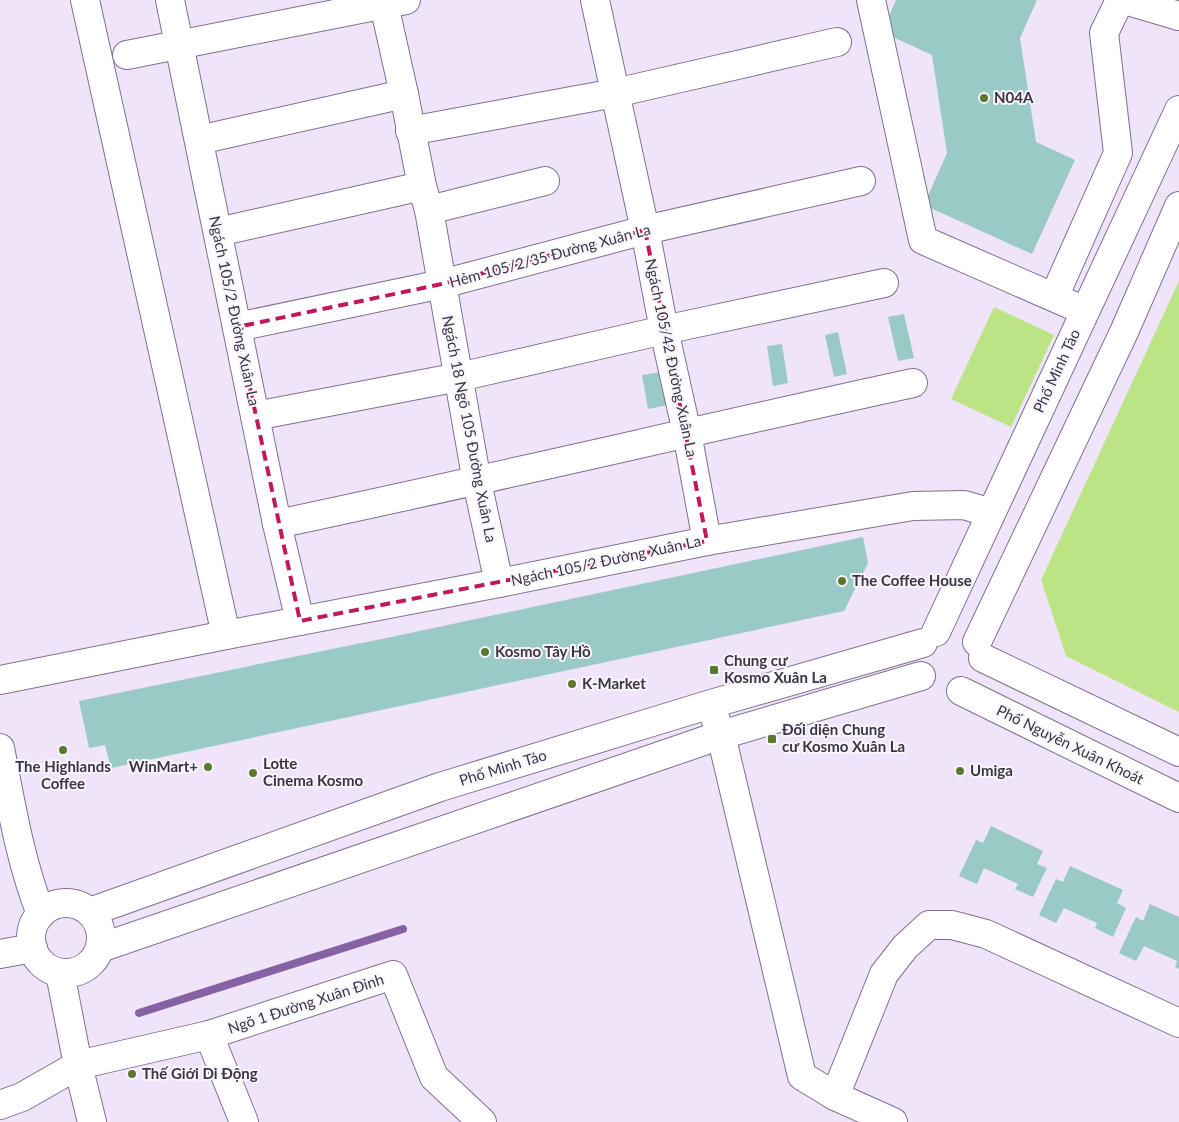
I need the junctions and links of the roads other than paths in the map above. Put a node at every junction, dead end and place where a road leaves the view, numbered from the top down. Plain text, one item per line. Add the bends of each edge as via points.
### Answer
1 (84, 0) edge
2 (170, 0) edge
3 (595, 0) edge
4 (871, 0) edge
5 (1120, 0) edge
6 (1125, 0) edge
7 (391, 2) edge
8 (1179, 16) edge
9 (837, 42) dead end
10 (180, 44) junction
11 (127, 55) dead end
12 (615, 93) junction
13 (404, 94) junction
14 (1179, 110) edge
15 (410, 131) junction
16 (199, 140) junction
17 (545, 180) dead end
18 (861, 181) dead end
19 (426, 198) junction
20 (1179, 206) edge
21 (645, 230) junction
22 (218, 232) junction
23 (884, 283) dead end
24 (442, 284) junction
25 (1054, 297) junction
26 (1085, 311) junction
27 (237, 326) junction
28 (664, 330) junction
29 (459, 377) junction
30 (913, 383) dead end
31 (255, 416) junction
32 (687, 433) junction
33 (477, 482) junction
34 (991, 513) junction
35 (278, 524) junction
36 (707, 541) junction
37 (499, 583) junction
38 (300, 621) junction
39 (226, 635) junction
40 (930, 638) junction
41 (980, 650) junction
42 (921, 676) junction
43 (0, 680) edge
44 (961, 692) junction
45 (711, 704) junction
46 (721, 734) junction
47 (0, 748) edge
48 (1179, 752) edge
49 (1179, 798) edge
50 (90, 912) junction
51 (41, 914) junction
52 (33, 948) junction
53 (100, 948) junction
54 (0, 954) edge
55 (60, 973) junction
56 (1179, 1024) edge
57 (209, 1035) junction
58 (78, 1065) junction
59 (835, 1096) junction
60 (0, 1105) edge
61 (92, 1122) edge
62 (244, 1122) edge
63 (482, 1122) edge
64 (893, 1122) edge

1 - 39 street
2 - 10 street, Ngách 105/2 Đường Xuân La
3 - 12 street, Ngách 105/42 Đường Xuân La
4 - 25 street via 923,240
5 - 25 street via 1104,33 1118,153
6 - 8 street
7 - 10 street
7 - 13 street, Ngách 18 Ngõ 105 Đường Xuân La
9 - 12 street
10 - 11 street
10 - 16 street, Ngách 105/2 Đường Xuân La
12 - 15 street
12 - 21 street, Ngách 105/42 Đường Xuân La
13 - 15 street, Ngách 18 Ngõ 105 Đường Xuân La
13 - 16 street
14 - 26 street, Phố Minh Tảo
15 - 19 street, Ngách 18 Ngõ 105 Đường Xuân La
16 - 22 street, Ngách 105/2 Đường Xuân La
17 - 19 street
18 - 21 street, Hẻm 105/2/35 Đường Xuân La
19 - 22 street
19 - 24 street, Ngách 18 Ngõ 105 Đường Xuân La
20 - 41 street
21 - 24 street, Hẻm 105/2/35 Đường Xuân La
21 - 28 street, Ngách 105/42 Đường Xuân La
22 - 27 street, Ngách 105/2 Đường Xuân La
23 - 28 street
24 - 27 street, Hẻm 105/2/35 Đường Xuân La
24 - 29 street, Ngách 18 Ngõ 105 Đường Xuân La
25 - 26 street
26 - 34 street, Phố Minh Tảo
27 - 31 street, Ngách 105/2 Đường Xuân La
28 - 29 street
28 - 32 street, Ngách 105/42 Đường Xuân La
29 - 31 street
29 - 33 street, Ngách 18 Ngõ 105 Đường Xuân La
30 - 32 street
31 - 35 street, Ngách 105/2 Đường Xuân La
32 - 33 street
32 - 36 street, Ngách 105/42 Đường Xuân La
33 - 35 street
33 - 37 street, Ngách 18 Ngõ 105 Đường Xuân La
34 - 36 street, Ngách 105/2 Đường Xuân La via 964,505 913,506
34 - 40 street, Phố Minh Tảo
35 - 38 street, Ngách 105/2 Đường Xuân La
36 - 37 street, Ngách 105/2 Đường Xuân La
37 - 38 street, Ngách 105/2 Đường Xuân La
38 - 39 street, Ngách 105/2 Đường Xuân La
39 - 43 street, Ngách 105/2 Đường Xuân La
40 - 41 street via 941,630 952,628 973,637
40 - 42 street via 919,654
40 - 45 street, Phố Minh Tảo
41 - 44 street via 983,666 980,676
41 - 48 street
42 - 44 street via 936,690
42 - 46 street
44 - 49 street, Phố Nguyễn Xuân Khoát
45 - 46 street
45 - 50 street, Phố Minh Tảo via 440,787
46 - 53 street
46 - 59 street via 802,1076
47 - 51 street via 29,885
50 - 51 street via 68,902 56,904
50 - 53 street via 101,932
51 - 52 street via 32,929
52 - 54 street
52 - 55 street via 40,962
53 - 55 street via 91,964 82,970
55 - 58 street
56 - 59 street via 986,934 952,925 929,926 905,947 884,974
57 - 58 street, Ngõ 1 Đường Xuân Đỉnh
57 - 62 street
57 - 63 street, Ngõ 1 Đường Xuân Đỉnh via 393,975 434,1077
58 - 60 street, Ngõ 1 Đường Xuân Đỉnh via 22,1097
58 - 61 street
59 - 64 street

